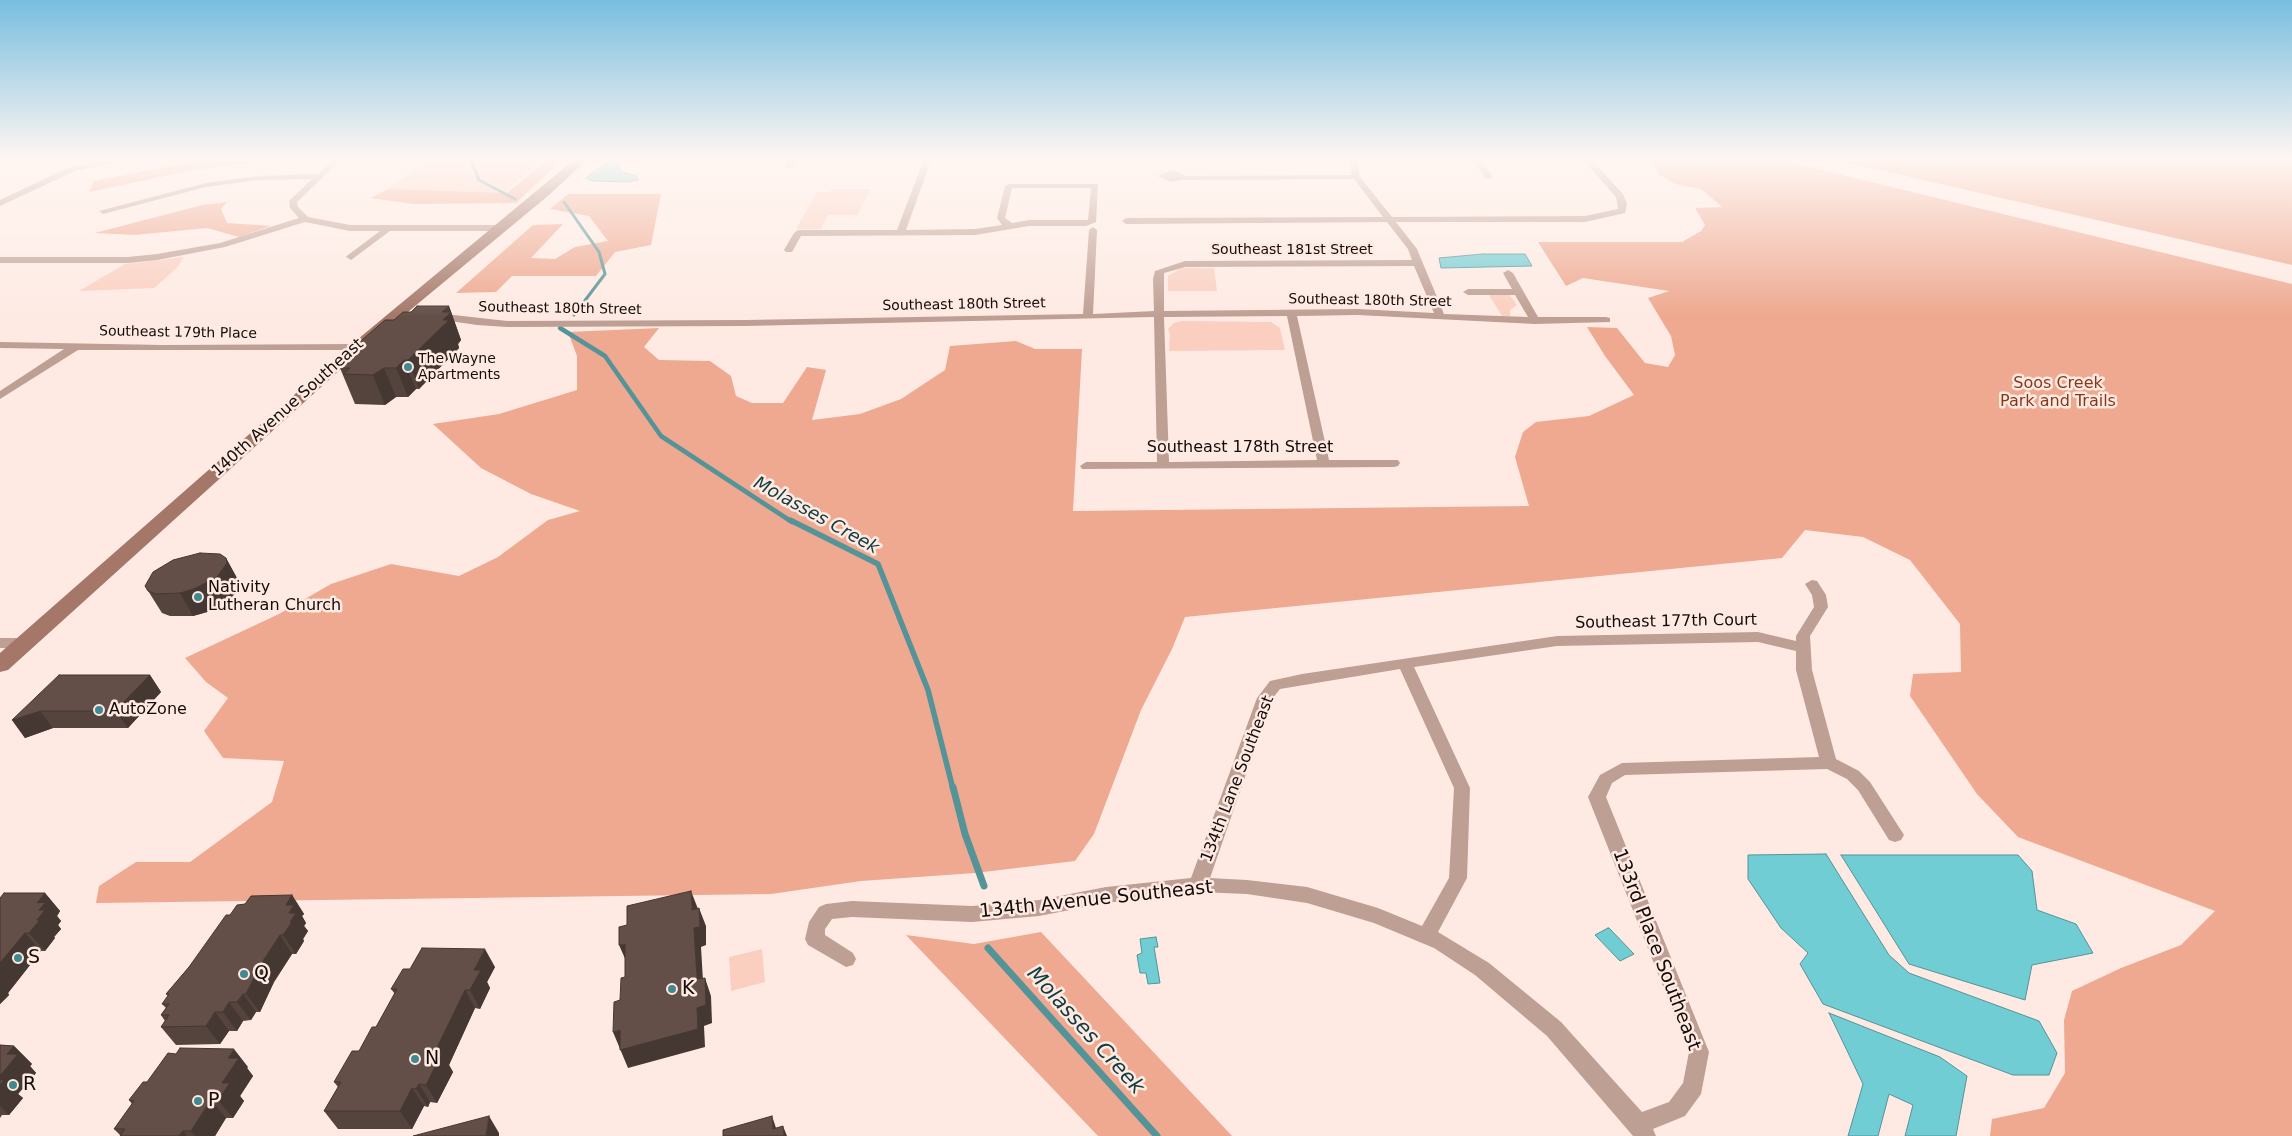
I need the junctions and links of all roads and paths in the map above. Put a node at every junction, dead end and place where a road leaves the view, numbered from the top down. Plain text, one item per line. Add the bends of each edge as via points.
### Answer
1 (297, 211) edge
2 (520, 211) edge
3 (908, 211) edge
4 (1003, 211) edge
5 (1093, 211) edge
6 (1382, 211) edge
7 (1622, 211) edge
8 (305, 219) junction
9 (1389, 220) junction
10 (1126, 221) dead end
11 (1010, 226) junction
12 (1092, 226) junction
13 (386, 230) junction
14 (498, 230) junction
15 (900, 233) junction
16 (790, 250) dead end
17 (351, 257) dead end
18 (0, 260) edge
19 (1418, 263) junction
20 (1166, 268) joint
21 (1508, 274) dead end
22 (1468, 292) dead end
23 (1518, 292) junction
24 (1291, 313) junction
25 (426, 314) edge
26 (1158, 314) junction
27 (1440, 315) junction
28 (1088, 317) junction
29 (1606, 320) dead end
30 (1535, 321) junction
31 (0, 345) edge
32 (78, 345) junction
33 (357, 347) junction
34 (0, 396) edge
35 (1394, 463) dead end
36 (1324, 464) junction
37 (1163, 465) junction
38 (1086, 466) dead end
39 (1812, 584) dead end
40 (1557, 641) joint
41 (0, 643) edge
42 (25, 643) junction
43 (1803, 648) junction
44 (1405, 664) junction
45 (0, 665) edge
46 (1829, 763) junction
47 (1895, 835) dead end
48 (1198, 885) junction
49 (1426, 936) junction
50 (846, 959) dead end
51 (1641, 1130) edge

1 - 8 street
2 - 14 main road, 140th Avenue Southeast
3 - 15 street
4 - 11 street via 1001,218
5 - 12 street
6 - 9 street
7 - 9 street via 1585,219
8 - 13 street via 326,225
8 - 18 street via 222,245 158,257
9 - 10 street
9 - 19 street via 1408,241
11 - 12 street via 1029,223
11 - 15 street via 975,232
12 - 28 street
13 - 14 street
13 - 17 street
14 - 33 main road, 140th Avenue Southeast via 403,314
15 - 16 street via 798,233
19 - 20 street, Southeast 181st Street via 1185,264
19 - 27 street
20 - 26 street via 1158,275
21 - 23 street
22 - 23 street
23 - 30 street
24 - 26 street, Southeast 180th Street
24 - 27 street, Southeast 180th Street
24 - 36 street
25 - 28 street, Southeast 180th Street via 507,324
26 - 28 street, Southeast 180th Street
26 - 37 street
27 - 30 street, Southeast 180th Street
29 - 30 street, Southeast 180th Street
31 - 32 street, Southeast 179th Place
32 - 33 street, Southeast 179th Place
32 - 34 street
33 - 42 main road, 140th Avenue Southeast
35 - 36 street, Southeast 178th Street
36 - 37 street, Southeast 178th Street
37 - 38 street, Southeast 178th Street
39 - 43 street via 1821,608 1803,636
40 - 43 street, Southeast 177th Court via 1758,637
40 - 44 street, 134th Lane Southeast
41 - 42 street
42 - 45 main road, 140th Avenue Southeast
43 - 46 street via 1804,670
44 - 48 street, 134th Lane Southeast via 1275,685 1265,698
44 - 49 street via 1462,788 1458,878
46 - 47 street via 1853,775 1864,786
46 - 51 street, 133rd Place Southeast via 1622,769 1606,779 1597,797 1699,1052 1693,1087 1677,1109
48 - 49 street, 134th Avenue Southeast via 1307,895 1378,916
48 - 50 street, 134th Avenue Southeast via 1039,908 972,914 852,909 826,912 816,928 815,939
49 - 51 street, 134th Avenue Southeast via 1482,969 1554,1028

